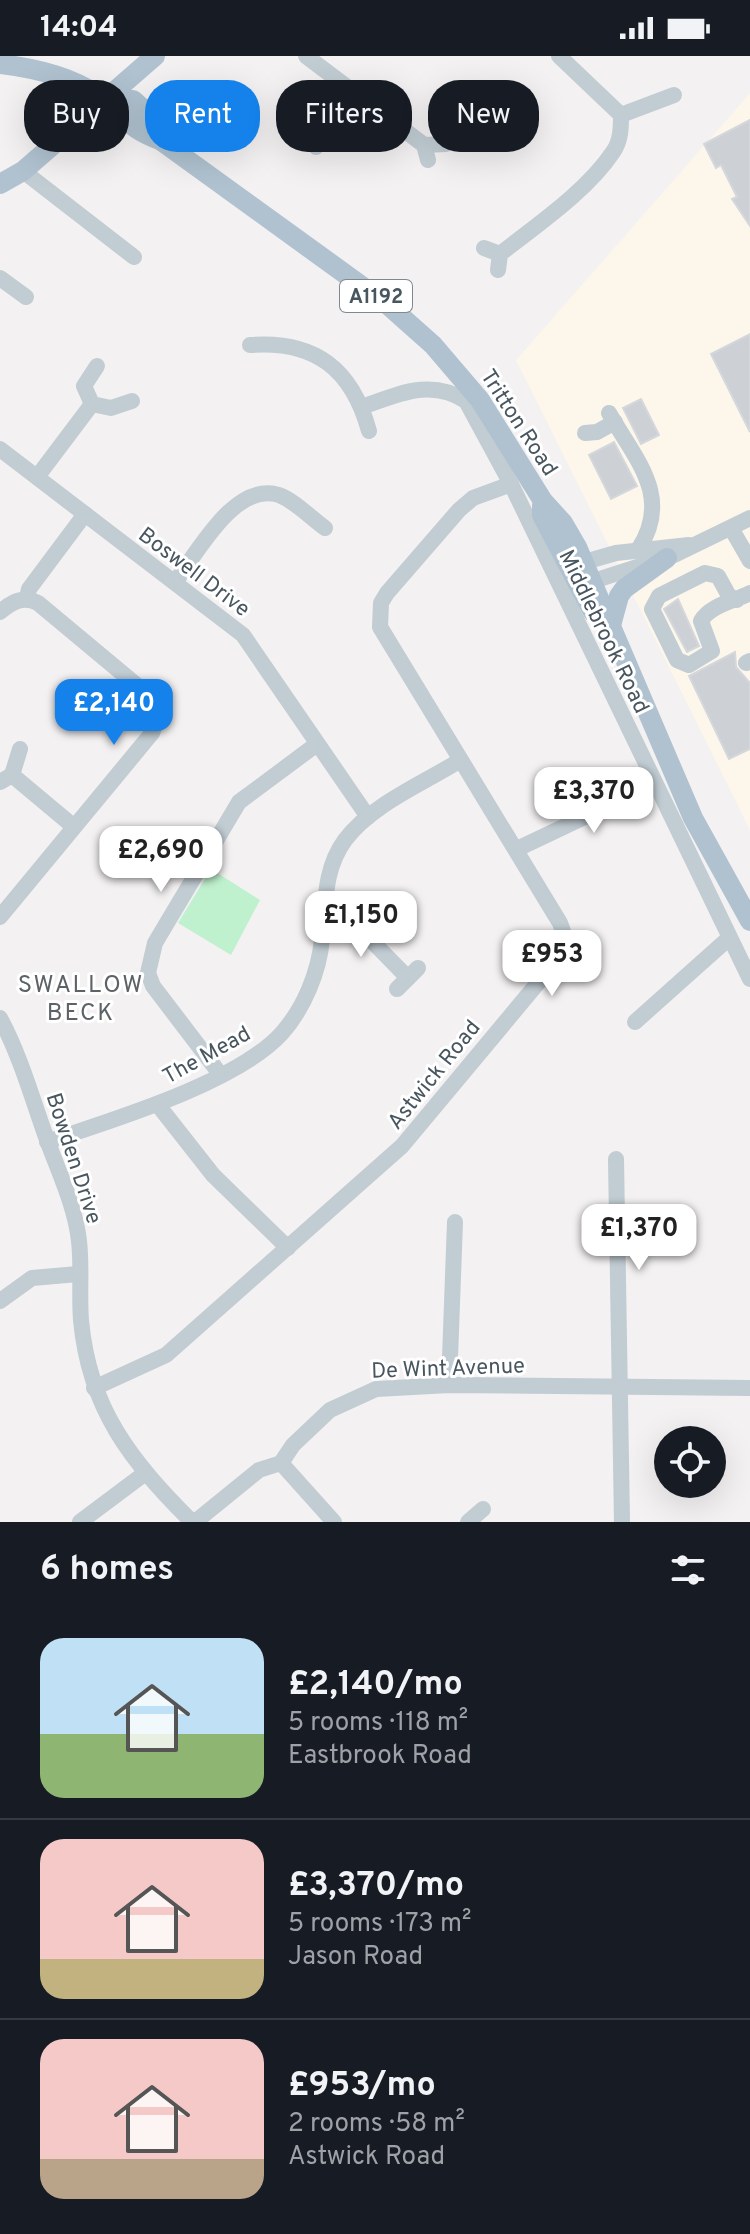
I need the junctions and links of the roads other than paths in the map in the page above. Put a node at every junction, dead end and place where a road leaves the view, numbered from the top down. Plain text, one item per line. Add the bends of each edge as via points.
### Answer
1 (155, 56) edge
2 (306, 56) edge
3 (559, 56) edge
4 (0, 64) edge
5 (66, 80) edge
6 (127, 80) edge
7 (339, 80) edge
8 (674, 95) dead end
9 (621, 115) junction
10 (129, 125) edge
11 (412, 141) edge
12 (45, 152) edge
13 (428, 152) edge
14 (23, 171) junction
15 (0, 184) edge
16 (134, 257) dead end
17 (494, 257) dead end
18 (0, 278) edge
19 (26, 297) dead end
20 (250, 345) dead end
21 (97, 366) dead end
22 (132, 401) dead end
23 (92, 404) junction
24 (362, 407) junction
25 (369, 431) dead end
26 (585, 433) dead end
27 (0, 449) edge
28 (37, 477) junction
29 (511, 484) junction
30 (85, 514) junction
31 (750, 518) edge
32 (325, 528) dead end
33 (731, 528) junction
34 (694, 545) junction
35 (638, 550) junction
36 (667, 558) junction
37 (750, 561) edge
38 (581, 573) junction
39 (175, 582) junction
40 (743, 596) edge
41 (27, 598) junction
42 (0, 612) edge
43 (610, 630) junction
44 (317, 744) junction
45 (20, 749) dead end
46 (459, 761) junction
47 (6, 778) edge
48 (654, 784) junction
49 (368, 817) junction
50 (73, 826) junction
51 (517, 849) junction
52 (0, 917) edge
53 (750, 921) edge
54 (323, 924) junction
55 (729, 938) junction
56 (408, 978) dead end
57 (750, 979) edge
58 (0, 1018) edge
59 (635, 1022) dead end
60 (220, 1074) junction
61 (158, 1105) junction
62 (47, 1142) junction
63 (616, 1159) dead end
64 (455, 1222) dead end
65 (288, 1248) junction
66 (78, 1274) junction
67 (0, 1301) edge
68 (449, 1385) junction
69 (622, 1386) junction
70 (94, 1388) junction
71 (750, 1388) edge
72 (281, 1463) junction
73 (144, 1474) junction
74 (483, 1509) dead end
75 (80, 1522) edge
76 (194, 1522) edge
77 (334, 1522) edge
78 (468, 1522) edge
79 (622, 1522) edge

1 - 6 main road
2 - 7 street
3 - 9 street
4 - 5 main road, Tritton Road / A1192
8 - 9 street
9 - 17 street via 613,152 561,205
10 - 38 main road, Tritton Road / A1192 via 160,140 346,273 433,345 480,400 543,501 563,523
11 - 13 street
12 - 14 main road
14 - 15 main road
14 - 16 street
18 - 19 street
20 - 24 street via 298,346 342,376
21 - 23 street via 84,386
22 - 23 street via 111,408
23 - 28 street
24 - 25 street
24 - 29 street, Middlebrook Road via 415,389 431,388 461,398
26 - 35 street via 597,432 612,418 650,486 655,501
27 - 28 street, Boswell Drive
28 - 30 street, Boswell Drive
29 - 46 street, Astwick Road via 473,498 459,510 387,593 378,615 383,636
29 - 48 street, Middlebrook Road
30 - 39 street, Boswell Drive
30 - 41 street
31 - 33 street
32 - 39 street via 284,497 251,495 235,504
33 - 34 street
33 - 37 street
34 - 35 street
34 - 36 street
35 - 38 street
36 - 38 street
36 - 43 main road via 621,593
38 - 43 main road, Tritton Road
39 - 44 street, Boswell Drive via 243,635
40 - 40 street via 701,621 712,651 689,665 677,660 652,609 659,596 705,573 718,576 729,596
41 - 42 street
41 - 50 street via 47,609 158,707 152,733
43 - 53 main road via 693,818
44 - 49 street, Boswell Drive
44 - 60 street via 239,802 149,959 153,986
45 - 47 street
46 - 49 street, The Mead
46 - 51 street, Astwick Road
47 - 50 street
48 - 51 street
48 - 55 street, Middlebrook Road
49 - 54 street, The Mead via 334,857
50 - 52 street
51 - 65 street, Astwick Road via 560,923 562,954 402,1146
54 - 56 street via 367,936
54 - 60 street, The Mead via 313,979 290,1022 259,1053
55 - 57 street, Middlebrook Road
55 - 59 street
58 - 62 street, Bowden Drive
60 - 61 street, The Mead
61 - 62 street, The Mead
61 - 65 street via 213,1175
62 - 66 street, Bowden Drive via 70,1200 80,1243
63 - 69 street
64 - 68 street
65 - 70 street, Astwick Road via 166,1355
66 - 67 street via 32,1278
66 - 70 street, Bowden Drive
68 - 69 street, De Wint Avenue
68 - 72 street, De Wint Avenue via 358,1394 330,1410
69 - 71 street, De Wint Avenue
69 - 79 street
70 - 73 street, Bowden Drive
72 - 76 street, De Wint Avenue via 259,1470
72 - 77 street
73 - 75 street
73 - 76 street, Bowden Drive
74 - 78 street

